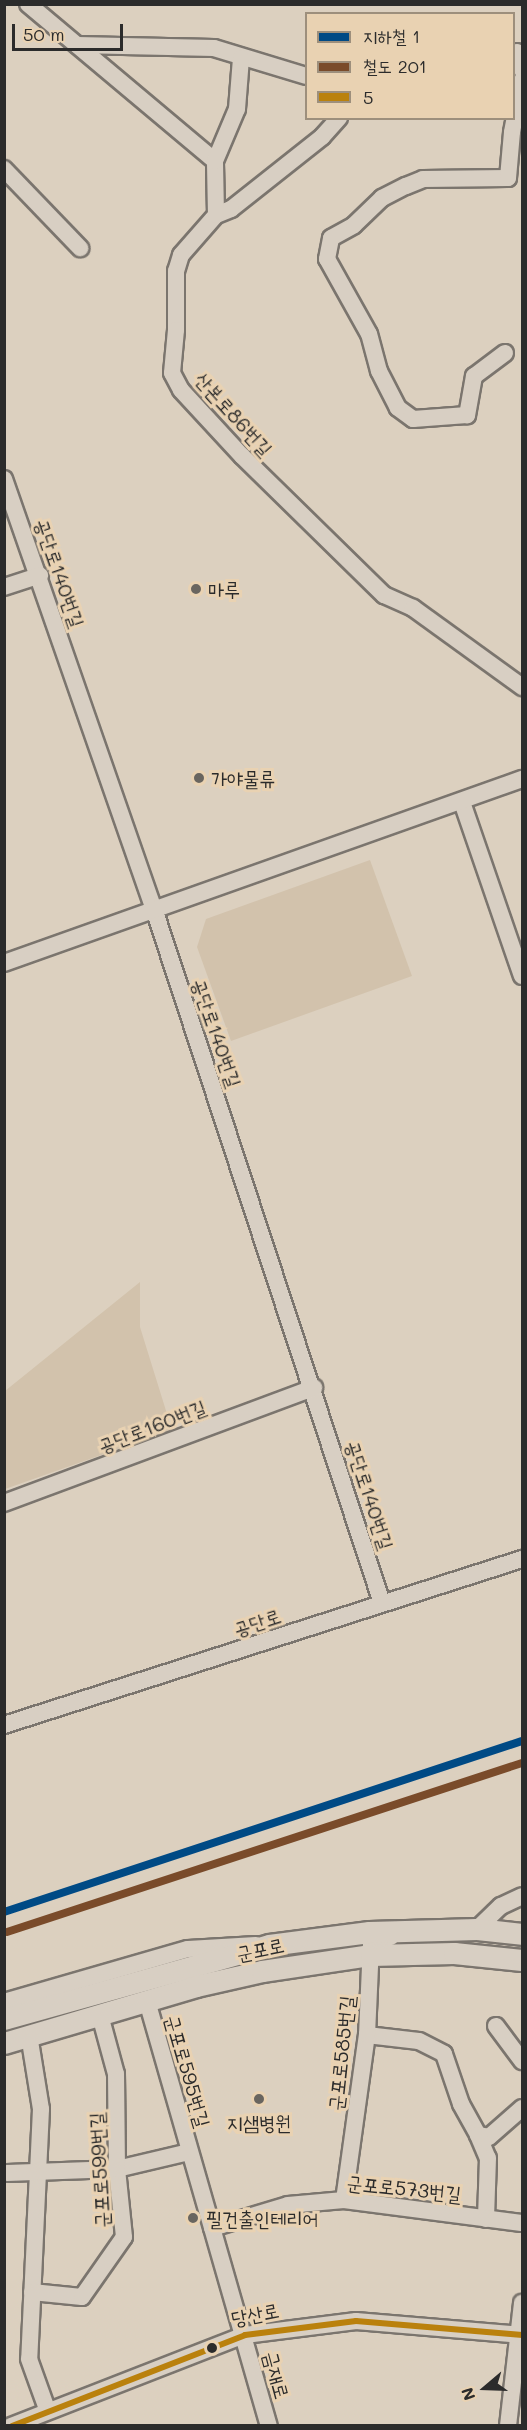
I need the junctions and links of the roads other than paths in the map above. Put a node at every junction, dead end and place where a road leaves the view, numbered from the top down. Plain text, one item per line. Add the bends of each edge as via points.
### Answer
1 (28, 4) edge
2 (77, 45) junction
3 (518, 52) edge
4 (241, 58) junction
5 (522, 70) edge
6 (305, 76) edge
7 (522, 80) edge
8 (337, 120) edge
9 (215, 161) junction
10 (4, 169) edge
11 (515, 182) edge
12 (216, 215) junction
13 (80, 248) dead end
14 (506, 353) dead end
15 (4, 479) edge
16 (40, 575) junction
17 (4, 588) edge
18 (522, 687) edge
19 (522, 779) edge
20 (462, 802) junction
21 (154, 909) junction
22 (4, 963) edge
23 (522, 976) edge
24 (314, 1388) junction
25 (4, 1503) edge
26 (522, 1559) edge
27 (382, 1603) junction
28 (4, 1725) edge
29 (522, 1896) edge
30 (477, 1929) junction
31 (401, 1931) junction
32 (522, 1934) edge
33 (269, 1946) junction
34 (371, 1955) junction
35 (522, 1960) edge
36 (147, 2001) junction
37 (4, 2002) edge
38 (100, 2015) junction
39 (4, 2019) edge
40 (495, 2026) dead end
41 (29, 2035) junction
42 (367, 2035) junction
43 (4, 2043) edge
44 (522, 2061) edge
45 (522, 2108) edge
46 (478, 2135) junction
47 (189, 2152) junction
48 (117, 2169) junction
49 (8, 2173) dead end
50 (39, 2174) junction
51 (344, 2200) junction
52 (486, 2219) junction
53 (522, 2223) edge
54 (212, 2228) junction
55 (32, 2292) junction
56 (522, 2303) edge
57 (245, 2335) junction
58 (521, 2335) edge
59 (47, 2409) junction
60 (11, 2426) edge
61 (269, 2426) edge
62 (508, 2426) edge

1 - 2 street
2 - 4 street via 214,48
2 - 9 street
3 - 5 street
4 - 6 street
4 - 9 street via 237,109
7 - 11 street
8 - 12 street, 산본로86번길 via 322,137 231,209
9 - 12 street
10 - 13 street
11 - 14 street via 423,179 382,198 354,225 331,238 327,259 369,334 379,371 398,408 413,419 467,415 474,376
12 - 18 street, 산본로86번길 via 181,255 176,271 172,374 181,390 242,456 384,595 413,609
15 - 16 street, 공단로140번길
16 - 17 street
16 - 21 street, 공단로140번길 via 84,714
19 - 20 street
20 - 21 street
20 - 23 street
21 - 22 street
21 - 24 street, 공단로140번길
24 - 25 street, 공단로160번길
24 - 27 street, 공단로140번길
26 - 27 street, 공단로
27 - 28 street, 공단로
29 - 30 street via 501,1906
30 - 31 main road, 군포로
30 - 32 main road, 군포로
31 - 33 main road, 군포로
31 - 34 street via 372,1941
33 - 37 street via 233,1944 188,1949
33 - 39 main road, 군포로
34 - 35 main road, 군포로 via 454,1953
34 - 36 main road, 군포로 via 262,1971
34 - 42 street, 군포로585번길
36 - 38 main road, 군포로
36 - 47 street, 군포로595번길
38 - 41 main road, 군포로
38 - 48 street, 군포로599번길 via 116,2074
40 - 44 street
41 - 43 main road, 군포로
41 - 50 street via 40,2109
42 - 46 street via 419,2041 444,2054 461,2104
42 - 51 street, 군포로585번길
45 - 46 street via 489,2137
46 - 52 street via 488,2158
47 - 48 street, 군포로595번길
47 - 54 street, 군포로595번길
48 - 50 street, 군포로595번길
48 - 55 street, 군포로599번길 via 124,2237 82,2296
49 - 50 street, 군포로595번길
50 - 55 street
51 - 52 street, 군포로573번길
51 - 54 street, 군포로573번길 via 288,2205
52 - 53 street, 군포로573번길
54 - 57 street, 군포로595번길
55 - 59 street via 28,2359
56 - 58 street
57 - 58 street, 당산로 via 356,2321
57 - 59 street, 당산로
57 - 61 street, 금재로
58 - 62 street
59 - 60 street, 당산로

